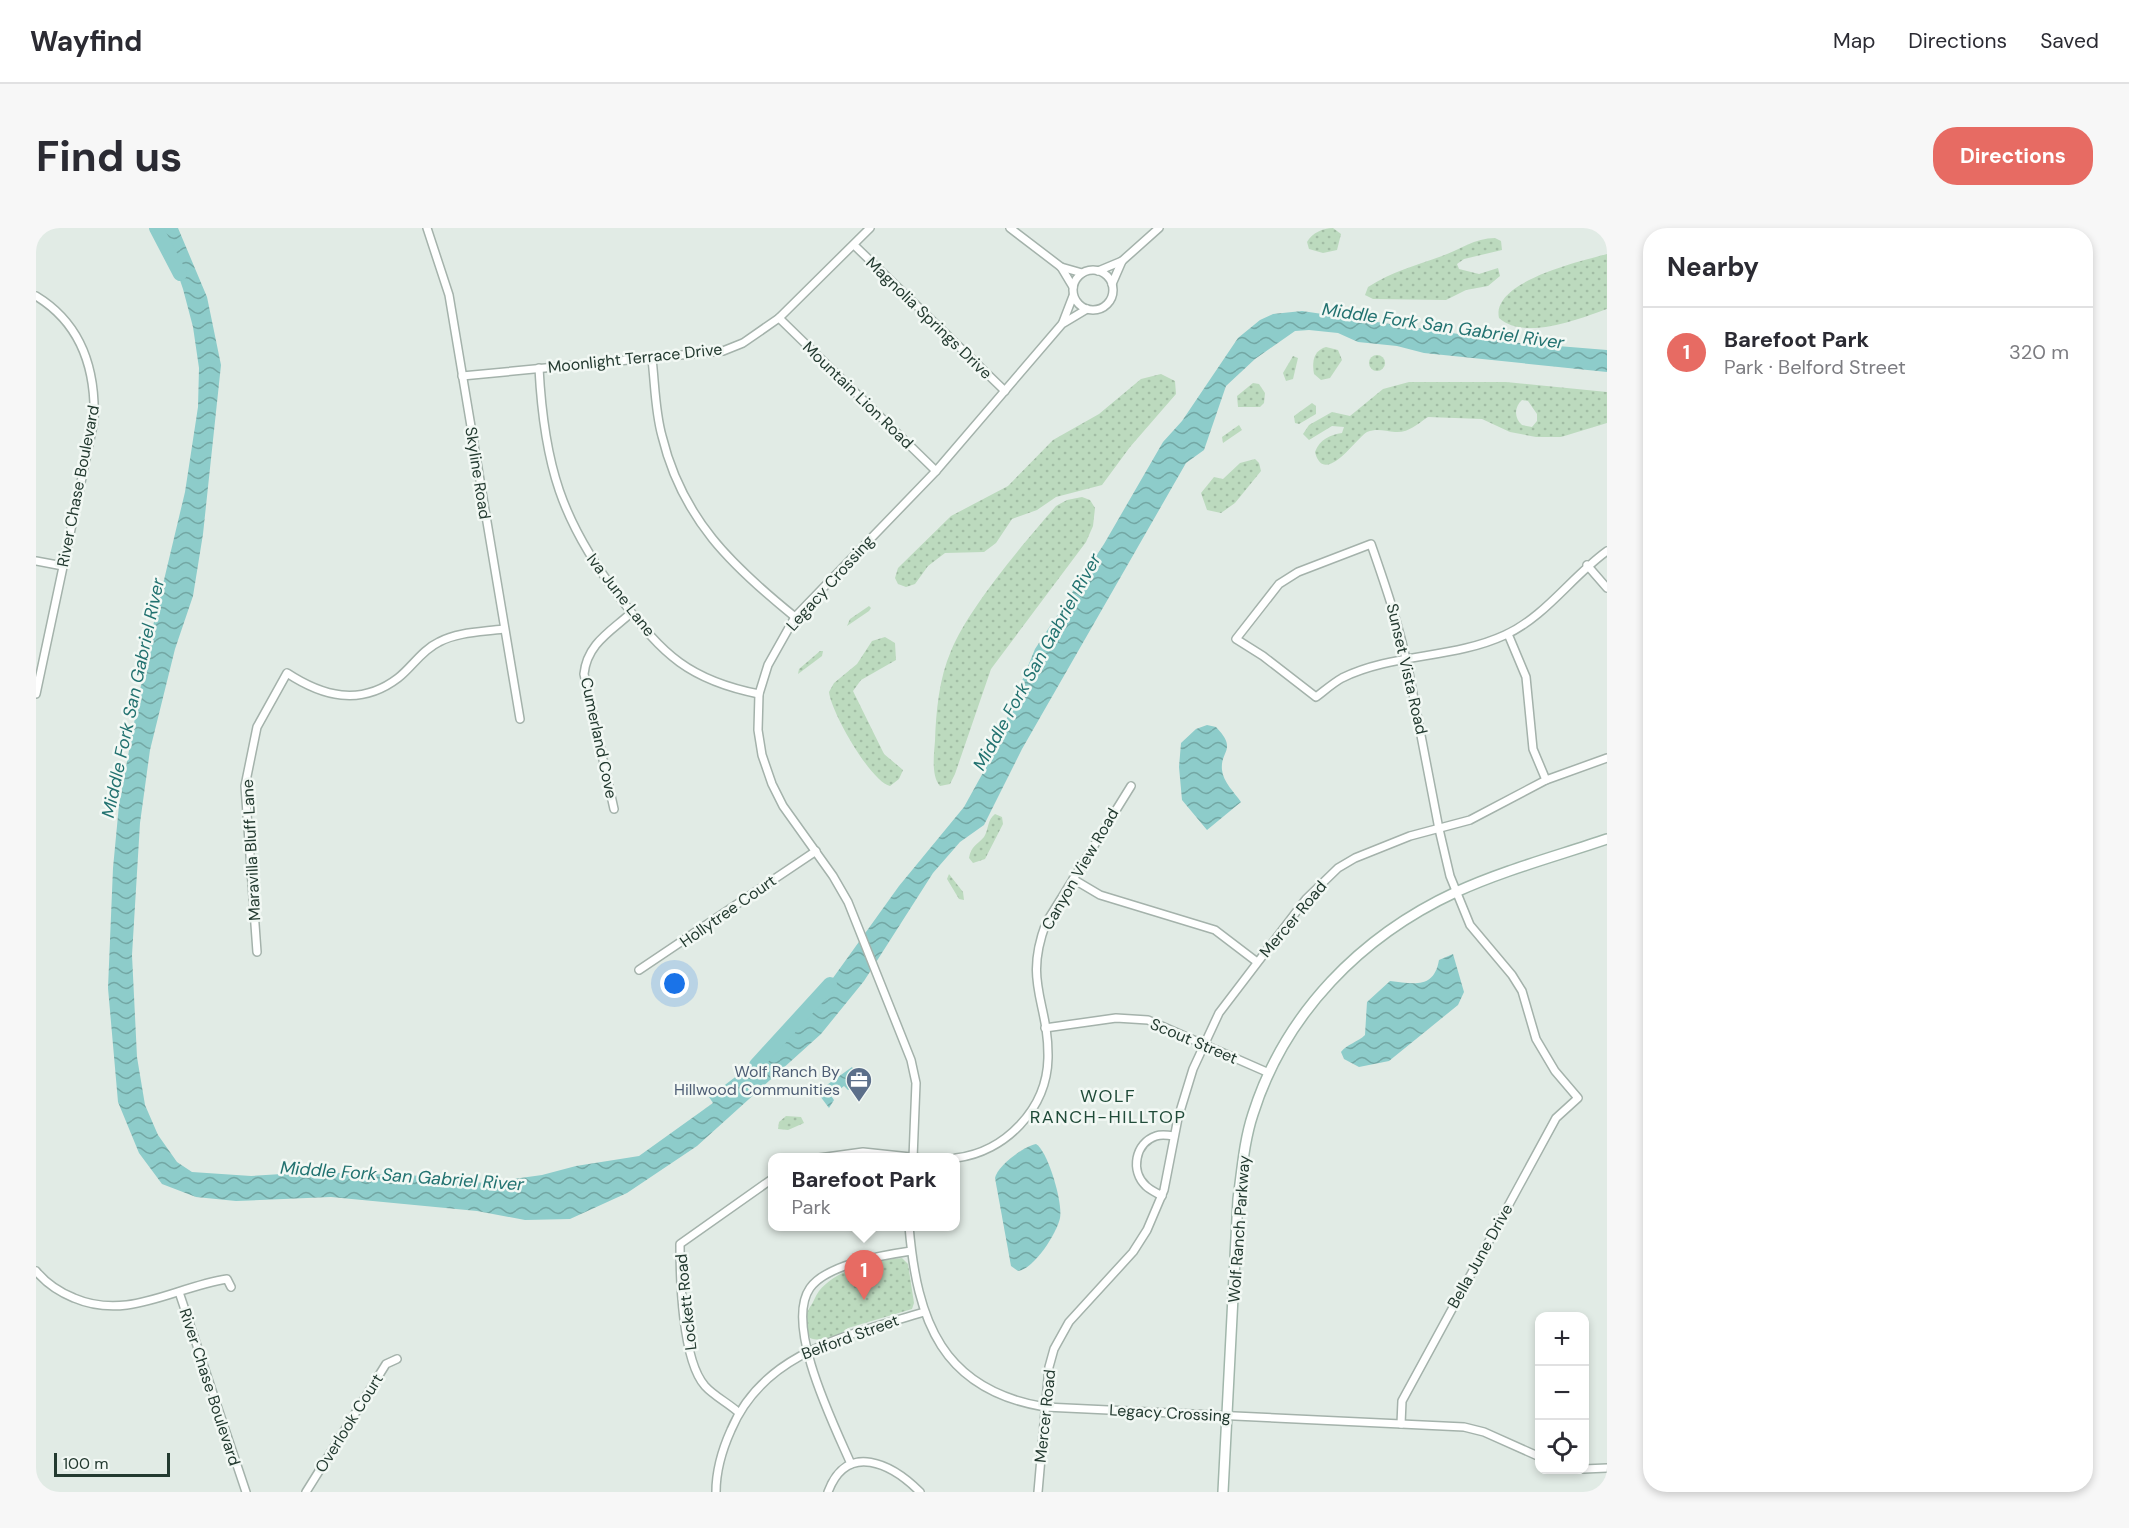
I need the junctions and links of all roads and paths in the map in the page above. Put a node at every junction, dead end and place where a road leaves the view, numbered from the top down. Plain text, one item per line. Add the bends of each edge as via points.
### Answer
1 (427, 228) edge
2 (870, 228) edge
3 (1011, 228) edge
4 (1159, 228) edge
5 (854, 245) junction
6 (1122, 261) junction
7 (1061, 267) junction
8 (1098, 271) junction
9 (1082, 273) junction
10 (1112, 284) junction
11 (1073, 292) junction
12 (36, 296) edge
13 (1086, 309) junction
14 (779, 318) junction
15 (1062, 324) junction
16 (652, 359) junction
17 (539, 368) junction
18 (462, 376) junction
19 (1005, 391) junction
20 (936, 471) junction
21 (1607, 551) edge
22 (36, 561) edge
23 (1587, 565) junction
24 (63, 566) junction
25 (1607, 588) edge
26 (631, 613) junction
27 (795, 617) junction
28 (503, 629) junction
29 (1508, 634) junction
30 (1407, 661) junction
31 (36, 694) edge
32 (759, 694) junction
33 (520, 719) dead end
34 (1607, 758) edge
35 (1546, 780) junction
36 (1131, 786) dead end
37 (614, 809) dead end
38 (1439, 828) junction
39 (1607, 839) edge
40 (816, 851) junction
41 (1073, 879) junction
42 (1458, 891) junction
43 (257, 952) dead end
44 (1257, 962) junction
45 (639, 970) dead end
46 (1045, 1028) junction
47 (1204, 1044) junction
48 (1269, 1073) junction
49 (1578, 1098) joint
50 (1174, 1136) junction
51 (856, 1153) edge
52 (873, 1153) edge
53 (913, 1153) edge
54 (960, 1157) edge
55 (768, 1182) edge
56 (1162, 1196) junction
57 (909, 1231) edge
58 (911, 1251) junction
59 (36, 1271) edge
60 (231, 1287) dead end
61 (179, 1292) junction
62 (924, 1312) junction
63 (808, 1350) junction
64 (397, 1359) dead end
65 (1046, 1407) junction
66 (738, 1412) junction
67 (1228, 1416) junction
68 (1401, 1424) junction
69 (1535, 1454) edge
70 (851, 1464) junction
71 (1607, 1468) edge
72 (1589, 1469) edge
73 (246, 1492) edge
74 (306, 1492) edge
75 (716, 1492) edge
76 (828, 1492) edge
77 (920, 1492) edge
78 (1038, 1492) edge
79 (1223, 1492) edge

1 - 18 street, Skyline Road via 449,295
2 - 5 street, Moonlight Terrace Drive
3 - 7 street
4 - 6 street
5 - 14 street, Moonlight Terrace Drive
5 - 19 street, Magnolia Springs Drive
6 - 8 street
6 - 10 street
7 - 9 street
7 - 11 street
8 - 9 street
8 - 10 street
9 - 11 street, Legacy Crossing
10 - 13 street, Legacy Crossing via 1112,295 1105,306
11 - 13 street
11 - 15 street, Legacy Crossing
12 - 24 street, River Chase Boulevard via 71,327 85,350 95,395 94,421
13 - 15 street, Legacy Crossing
14 - 16 street, Moonlight Terrace Drive via 743,343 723,351
14 - 20 street, Mountain Lion Road
15 - 19 street, Legacy Crossing
16 - 17 street, Moonlight Terrace Drive
16 - 27 street via 662,436 683,495 721,551
17 - 18 street, Moonlight Terrace Drive
17 - 26 street, Iva June Lane via 546,445 567,516 592,562
18 - 28 street, Skyline Road
19 - 20 street, Legacy Crossing
20 - 27 street, Legacy Crossing
21 - 23 street
22 - 24 street
23 - 25 street
23 - 29 street via 1544,607
24 - 31 street, River Chase Boulevard
26 - 32 street, Iva June Lane via 689,671 726,687
26 - 37 street, Cumerland Cove via 594,645 584,674
27 - 32 street, Legacy Crossing via 768,664
28 - 33 street, Skyline Road
28 - 43 street, Maravilla Bluff Lane via 440,641 397,679 358,695 344,696 310,688 287,673 257,728 245,786
29 - 30 street via 1460,651
29 - 35 street via 1526,677 1533,749
30 - 30 street, Sunset Vista Road via 1369,668 1340,679 1316,697 1236,639 1279,584 1298,572 1371,544 1400,624
30 - 38 street, Sunset Vista Road
32 - 40 street, Legacy Crossing via 759,739 772,784
34 - 35 street, Mercer Road
35 - 38 street, Mercer Road via 1470,820
36 - 41 street, Canyon View Road
38 - 42 street, Sunset Vista Road via 1450,876
38 - 44 street, Mercer Road via 1380,846 1338,868 1306,899
39 - 42 street, Wolf Ranch Parkway
40 - 45 street, Hollytree Court
40 - 53 street, Legacy Crossing via 855,918 911,1060 916,1083
41 - 44 street via 1100,895 1215,930
41 - 46 street, Canyon View Road via 1037,946 1035,981
42 - 48 street, Wolf Ranch Parkway via 1385,933 1353,958 1313,999
42 - 49 street, Sunset Vista Road via 1470,925 1522,991 1536,1039 1555,1071
44 - 47 street, Mercer Road via 1219,1012
46 - 47 street, Scout Street via 1133,1018 1164,1025
46 - 54 street, Canyon View Road via 1047,1070 1029,1114 1002,1141
47 - 48 street, Scout Street
47 - 50 street, Mercer Road
48 - 67 street, Wolf Ranch Parkway via 1252,1116 1239,1190
49 - 68 street, Bella June Drive via 1556,1118 1419,1369 1402,1401
50 - 56 street, Mercer Road
50 - 56 street via 1158,1134 1137,1152 1139,1177
51 - 52 street
55 - 66 street, Lockett Road via 680,1244 680,1278 691,1359 705,1386
56 - 65 street, Mercer Road via 1133,1252 1068,1322 1049,1367
57 - 58 street, Legacy Crossing
58 - 62 street, Legacy Crossing
58 - 63 street via 874,1257 832,1272 811,1287 801,1317
59 - 61 street, River Chase Boulevard via 64,1294 103,1307 130,1307
60 - 61 street via 227,1279
61 - 73 street, River Chase Boulevard
62 - 63 street, Belford Street
62 - 65 street, Legacy Crossing via 934,1337 967,1375 1011,1400
63 - 66 street, Belford Street via 771,1375
63 - 70 street
64 - 74 street, Overlook Court via 386,1364
65 - 67 street, Legacy Crossing
65 - 78 street, Mercer Road
66 - 75 street, Belford Street via 718,1462
67 - 68 street, Legacy Crossing
67 - 79 street, Wolf Ranch Parkway
68 - 69 street, Legacy Crossing via 1464,1427
70 - 76 street via 834,1478
70 - 77 street via 880,1463
71 - 72 street

